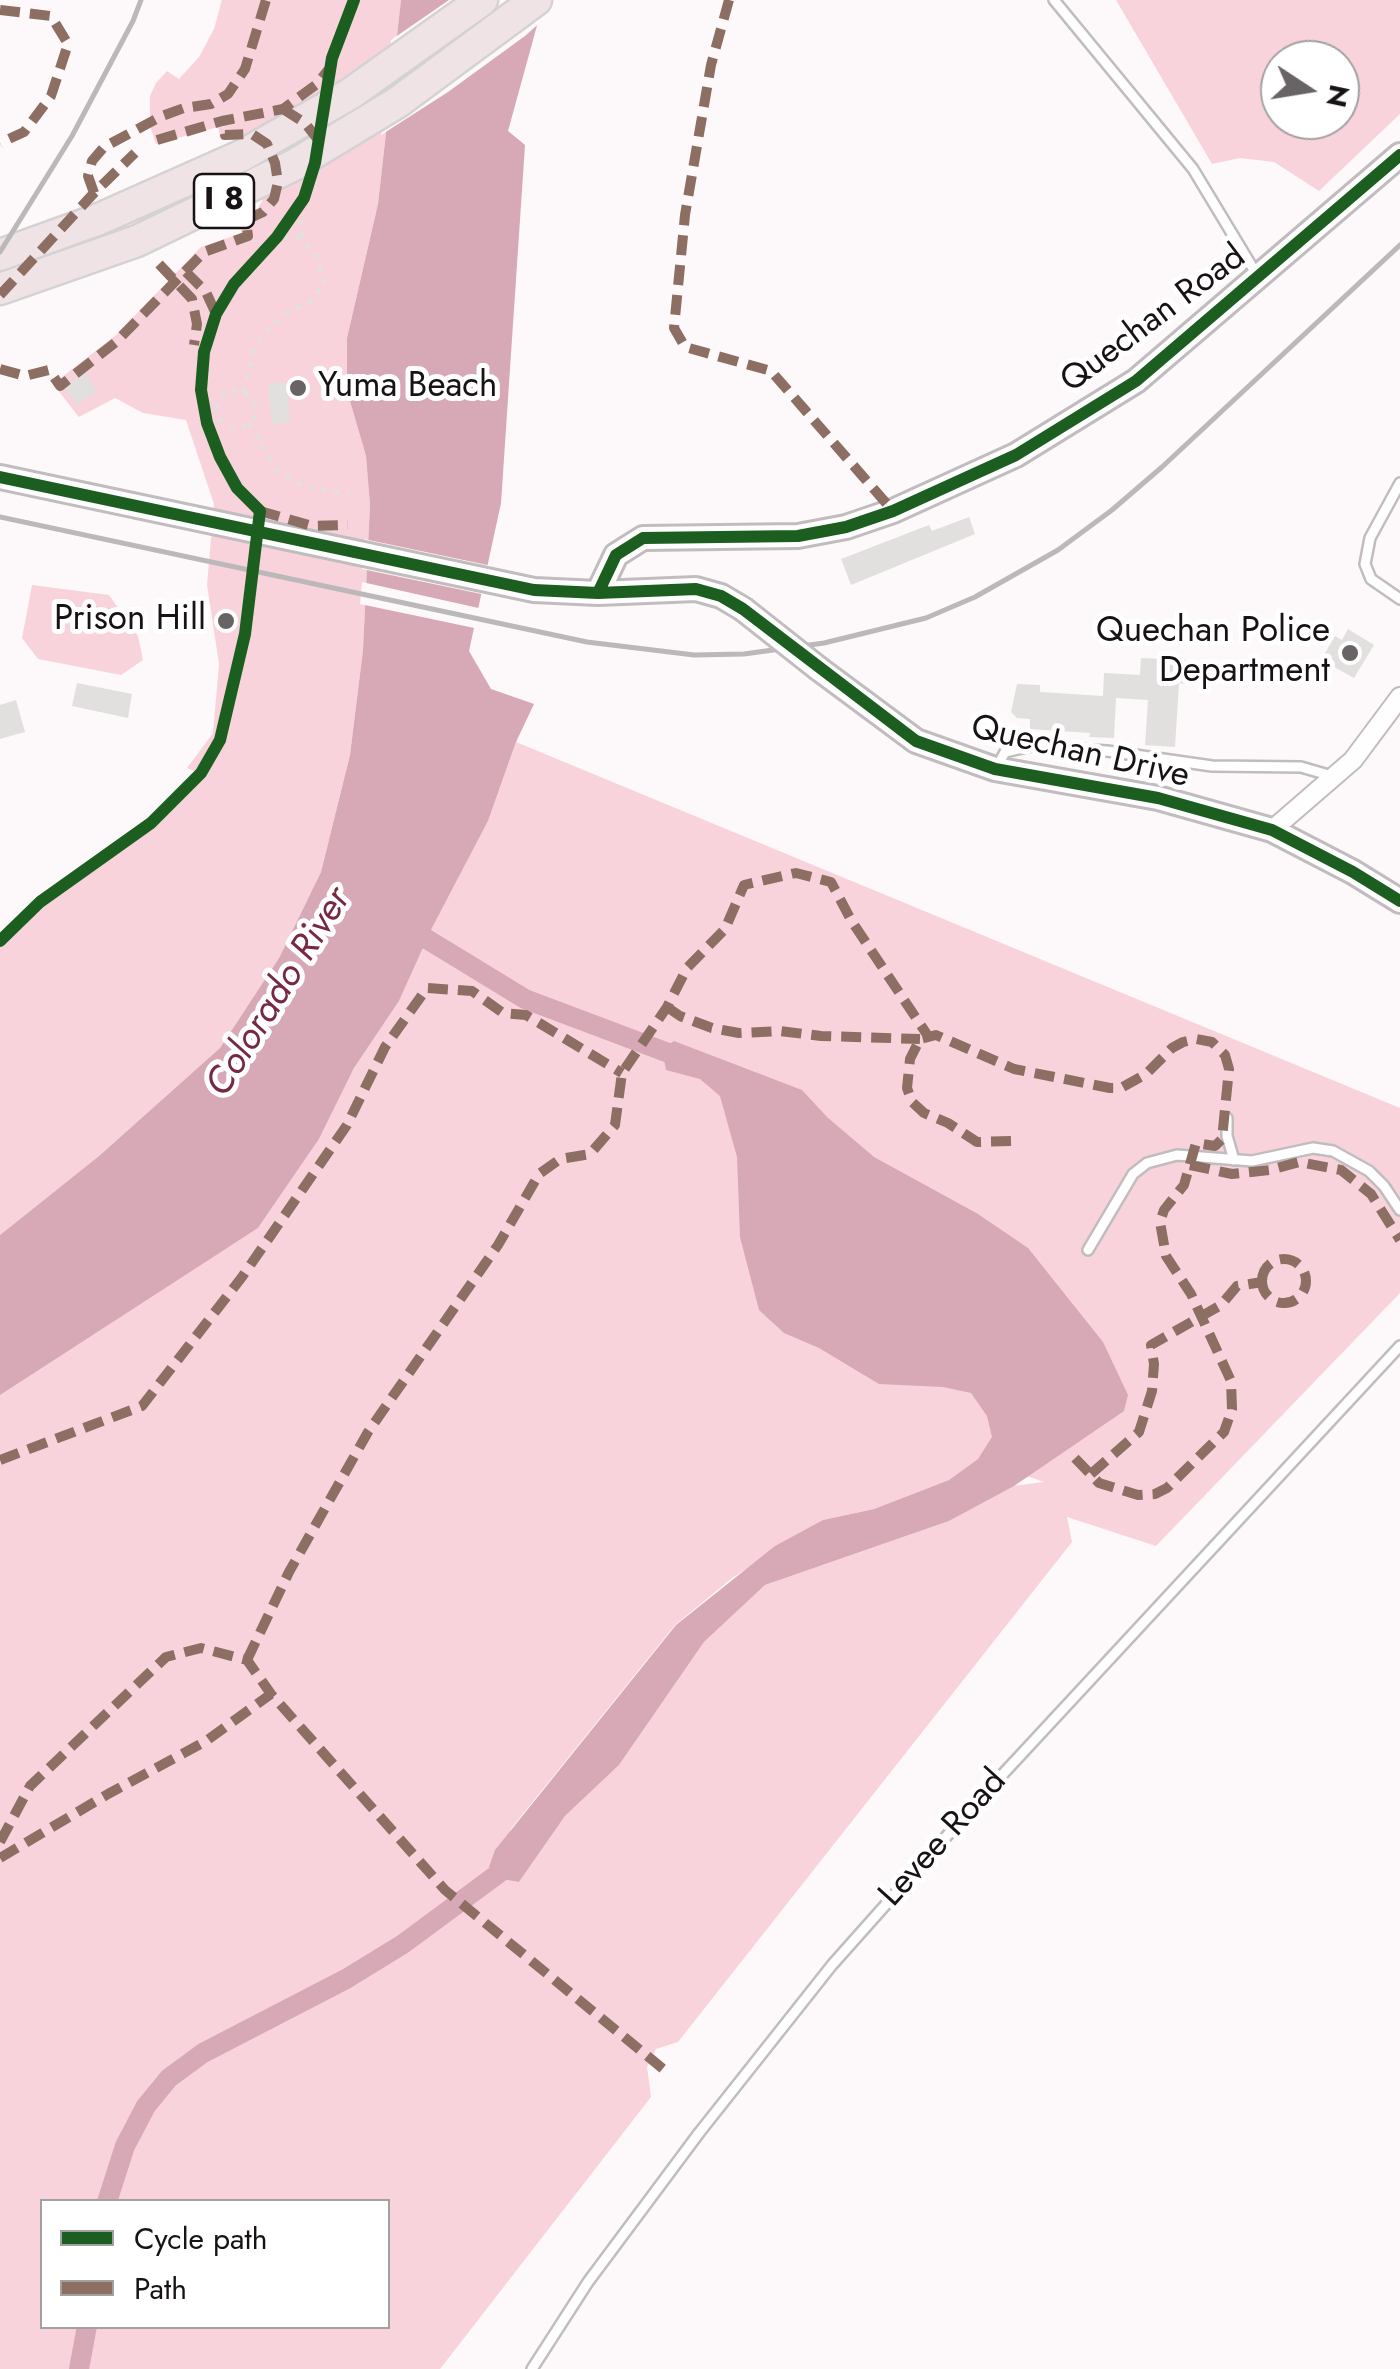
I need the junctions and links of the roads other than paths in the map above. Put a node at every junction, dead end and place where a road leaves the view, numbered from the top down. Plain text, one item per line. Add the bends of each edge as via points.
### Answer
1 (482, 0) edge
2 (536, 0) edge
3 (1054, 0) edge
4 (1400, 155) edge
5 (0, 254) edge
6 (1259, 279) junction
7 (0, 289) edge
8 (0, 478) edge
9 (1400, 482) edge
10 (598, 593) junction
11 (1400, 599) edge
12 (1400, 697) edge
13 (995, 769) junction
14 (1335, 777) junction
15 (1272, 830) junction
16 (1400, 900) edge
17 (1228, 1118) dead end
18 (1234, 1160) junction
19 (1400, 1210) edge
20 (1088, 1250) dead end
21 (1400, 1346) edge
22 (532, 2369) edge

1 - 5 highway, I 8 via 350,94 241,156 97,220
2 - 7 highway, I 8 via 364,125 253,187 137,241
3 - 6 lane via 1192,169
4 - 6 street, Quechan Road
6 - 10 street, Quechan Road via 1136,381 1016,456 846,527 798,536 644,538 614,558
8 - 10 street, Quechan Drive via 534,590
9 - 11 lane via 1370,538 1365,564 1371,579
10 - 13 street, Quechan Drive, bridge via 696,589 721,596 916,741
12 - 14 street
13 - 14 lane via 1005,752 1032,746 1212,766 1301,767
13 - 15 street, Quechan Drive via 1158,798
14 - 15 street
15 - 16 street, Quechan Drive
17 - 18 lane
18 - 19 lane via 1334,1151 1369,1171
18 - 20 lane via 1177,1154 1147,1162
21 - 22 lane, Levee Road via 832,1965 588,2282

